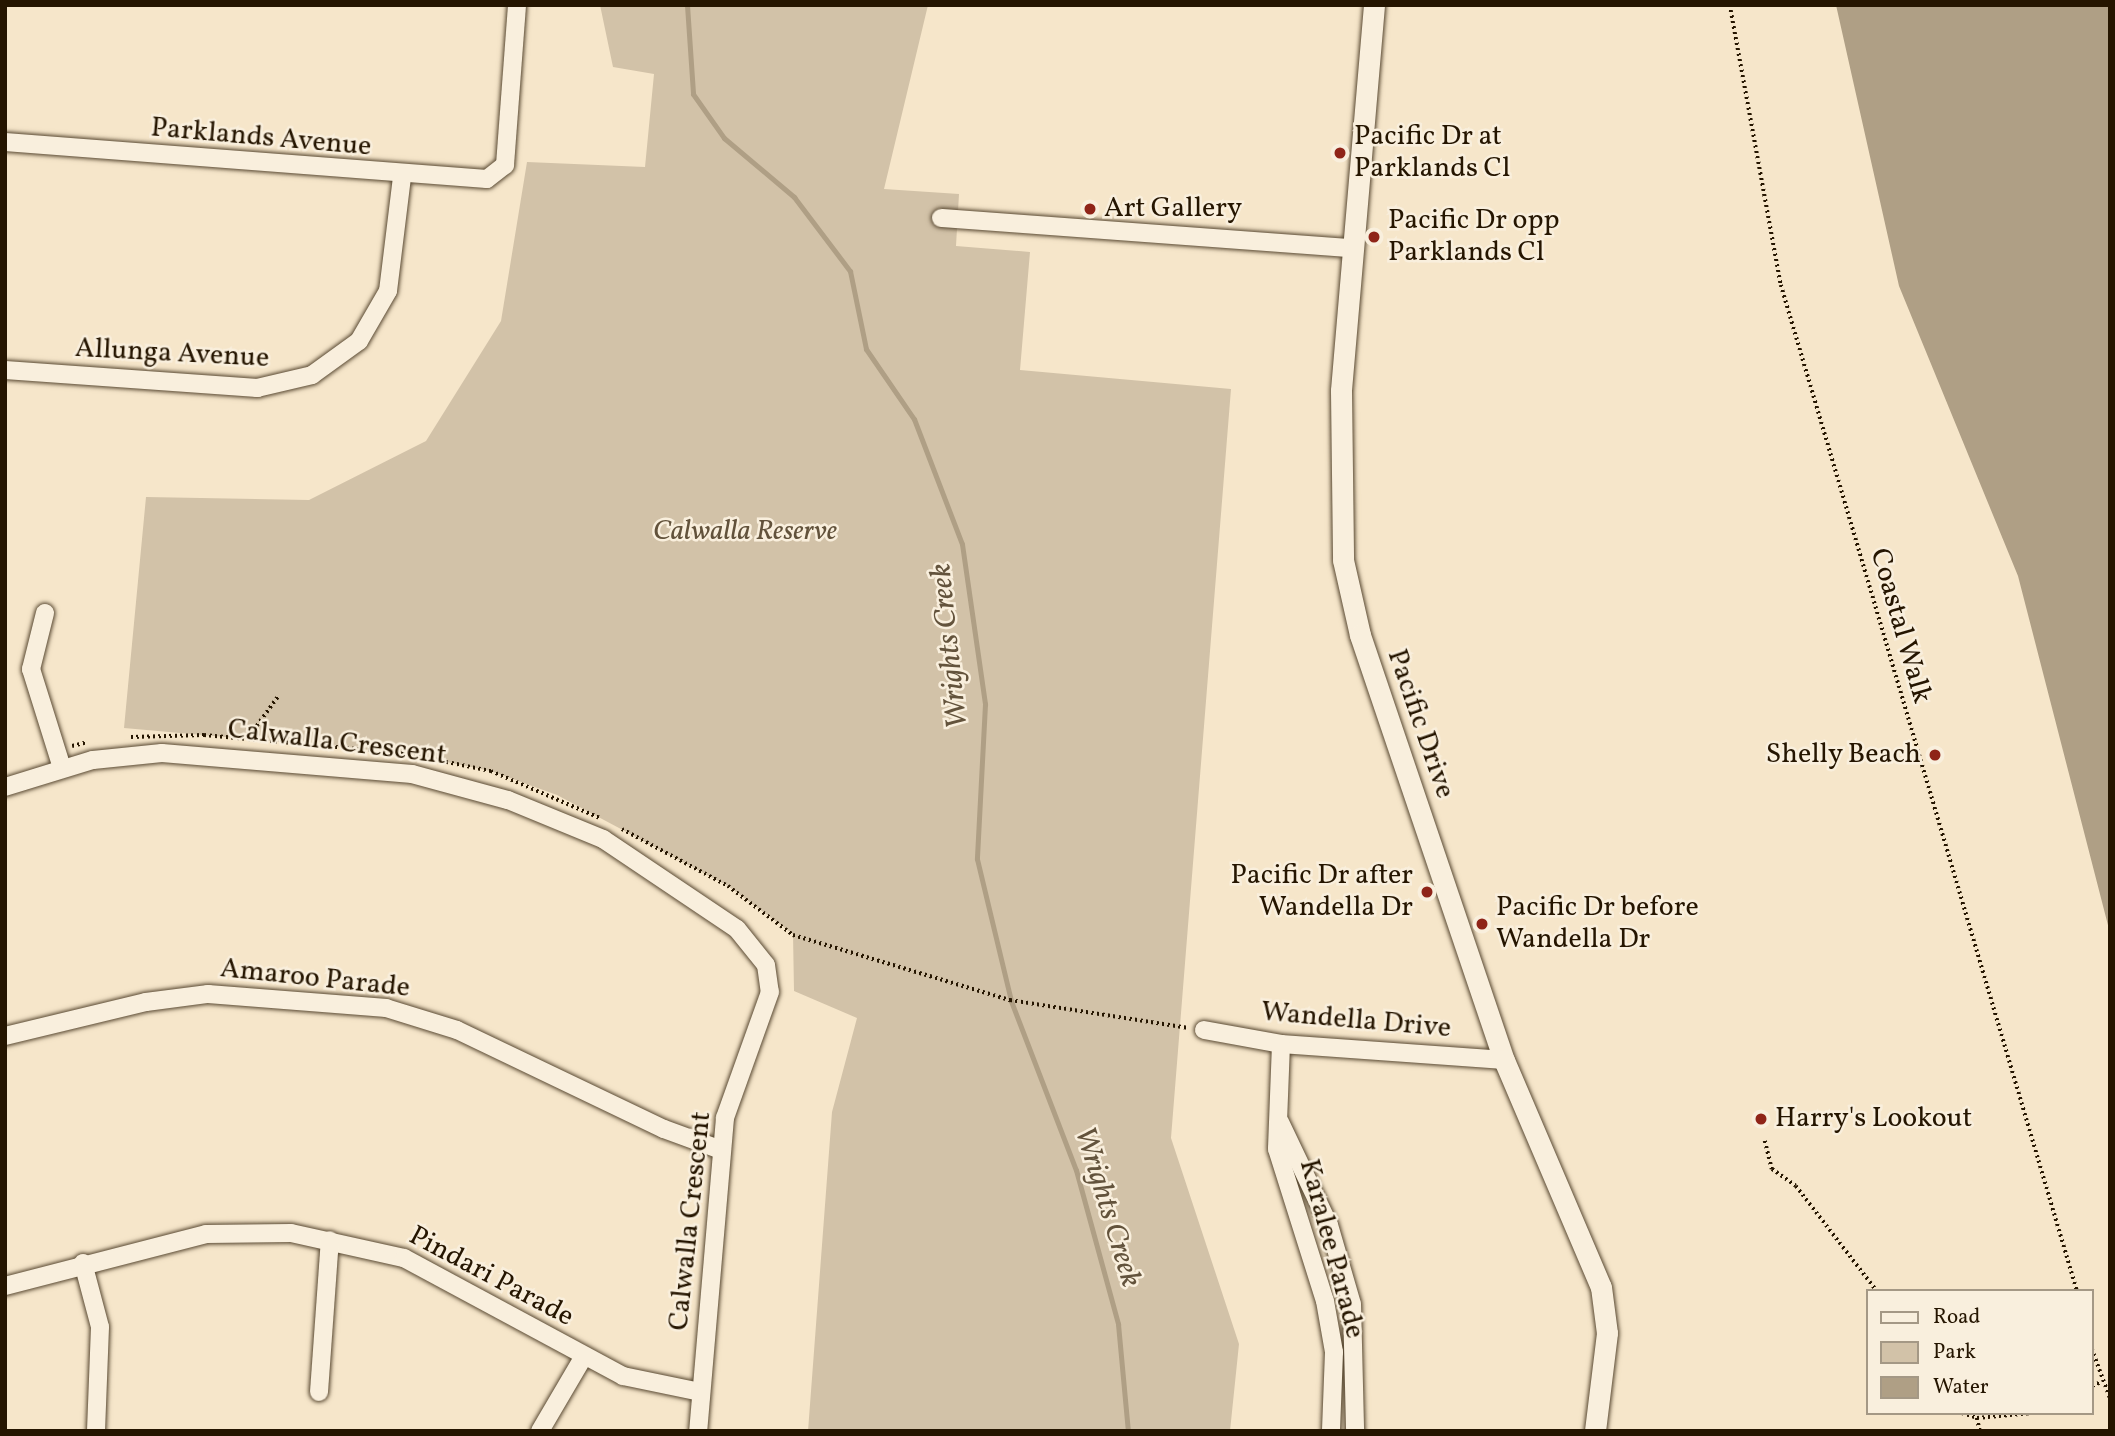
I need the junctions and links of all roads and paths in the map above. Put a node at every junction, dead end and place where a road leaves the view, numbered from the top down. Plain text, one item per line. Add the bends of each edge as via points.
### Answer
1 (517, 5) edge
2 (1374, 5) edge
3 (1730, 5) edge
4 (5, 142) edge
5 (402, 177) junction
6 (942, 218) dead end
7 (1353, 248) junction
8 (5, 370) edge
9 (46, 613) dead end
10 (279, 695) dead end
11 (247, 739) dead end
12 (62, 768) junction
13 (5, 786) edge
14 (1205, 1030) dead end
15 (5, 1036) edge
16 (1281, 1044) junction
17 (1504, 1060) junction
18 (1280, 1122) junction
19 (1765, 1141) dead end
20 (721, 1150) junction
21 (330, 1240) junction
22 (83, 1263) junction
23 (5, 1286) edge
24 (1875, 1289) edge
25 (2076, 1289) edge
26 (584, 1356) junction
27 (2094, 1356) edge
28 (2101, 1382) junction
29 (2094, 1385) edge
30 (319, 1392) dead end
31 (701, 1392) junction
32 (2110, 1398) edge
33 (1968, 1415) edge
34 (2010, 1415) edge
35 (1977, 1418) junction
36 (96, 1431) edge
37 (540, 1431) edge
38 (698, 1431) edge
39 (1331, 1431) edge
40 (1355, 1431) edge
41 (1595, 1431) edge
42 (1980, 1431) edge

1 - 5 street, Parklands Avenue via 505,165 487,179
2 - 7 street, Pacific Drive
3 - 25 path, Coastal Walk via 1781,285
4 - 5 street, Parklands Avenue
5 - 8 street, Allunga Avenue via 388,291 359,341 312,375 257,388
6 - 7 street
7 - 17 street, Pacific Drive via 1341,391 1343,560 1360,635
9 - 12 street via 32,677
10 - 11 path
12 - 13 street, Calwalla Crescent
12 - 20 street, Calwalla Crescent via 162,753 385,770 457,783 603,839 716,912 766,965 769,1003 730,1101
14 - 16 street, Wandella Drive
15 - 20 street, Amaroo Parade via 146,1002 208,994 386,1008 457,1030 664,1129
16 - 17 street, Wandella Drive
16 - 18 street, Karalee Parade
17 - 41 street, Pacific Drive via 1601,1287 1607,1333
18 - 39 street, Karalee Parade via 1281,1171 1325,1301 1334,1352
18 - 40 street, Karalee Parade via 1329,1225 1352,1304
19 - 24 path via 1772,1169 1796,1186
20 - 31 street, Calwalla Crescent
21 - 22 street, Pindari Parade via 258,1231 206,1234
21 - 26 street, Pindari Parade via 404,1258
21 - 30 street
22 - 23 street, Pindari Parade
22 - 36 street via 100,1327
26 - 31 street, Pindari Parade via 641,1382
26 - 37 street
27 - 28 path
28 - 29 path
28 - 32 path
31 - 38 street, Calwalla Crescent
33 - 35 path
34 - 35 path
35 - 42 path

